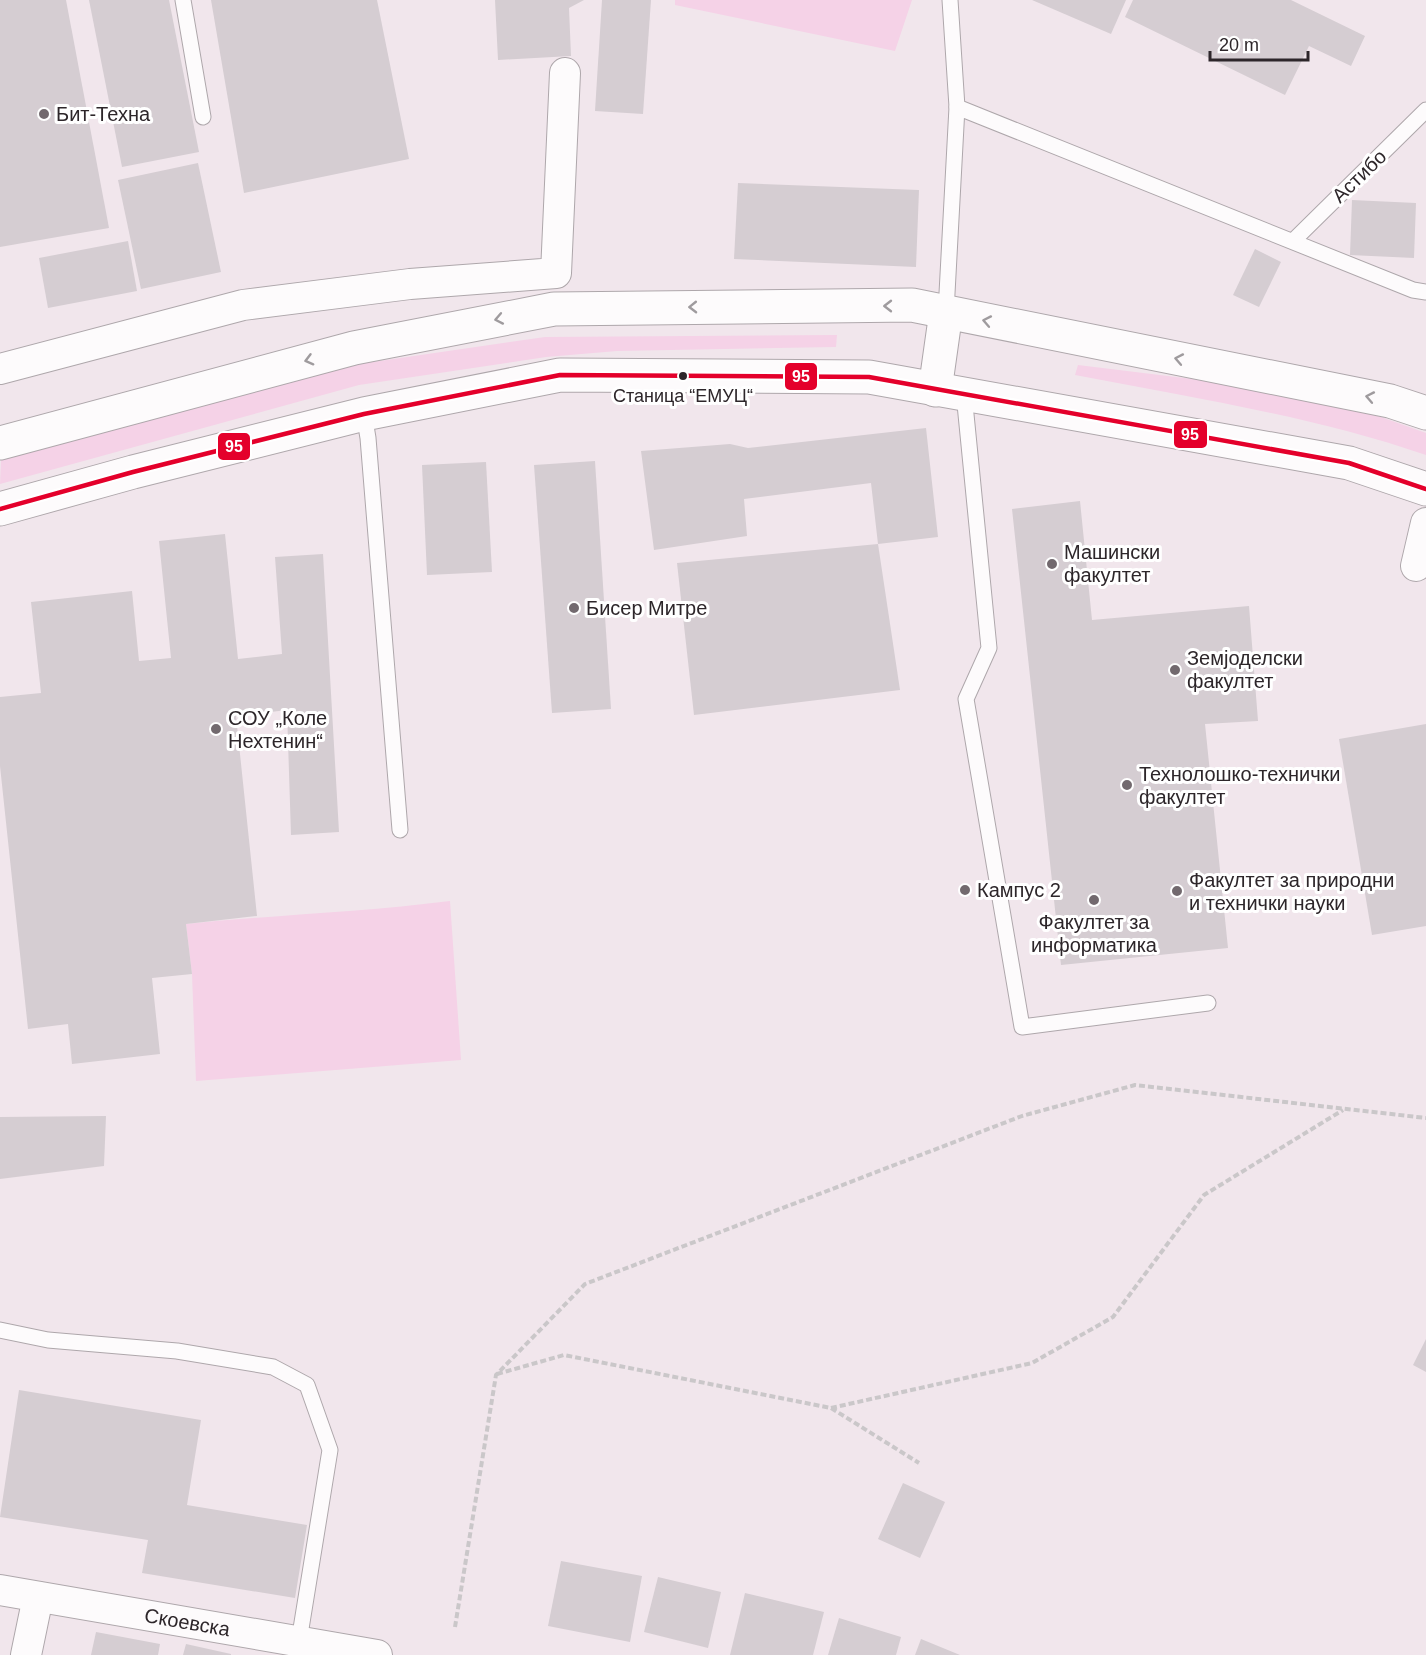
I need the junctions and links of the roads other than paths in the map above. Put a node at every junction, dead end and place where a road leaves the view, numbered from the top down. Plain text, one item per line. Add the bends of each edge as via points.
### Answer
1 (183, 0) edge
2 (950, 0) edge
3 (565, 73) dead end
4 (957, 107) junction
5 (1426, 110) edge
6 (203, 117) dead end
7 (1293, 241) junction
8 (1426, 292) edge
9 (946, 312) junction
10 (0, 369) edge
11 (950, 392) junction
12 (1426, 413) edge
13 (364, 414) junction
14 (0, 443) edge
15 (1426, 489) edge
16 (0, 508) edge
17 (1426, 524) edge
18 (1416, 566) dead end
19 (400, 830) dead end
20 (1208, 1003) dead end
21 (0, 1330) edge
22 (0, 1590) edge
23 (38, 1597) junction
24 (297, 1648) edge
25 (26, 1655) edge
26 (377, 1655) edge

1 - 6 lane
2 - 4 lane
3 - 10 street via 556,273 410,284 243,305
4 - 7 lane
4 - 9 lane
5 - 7 lane, Астибо
7 - 8 lane
9 - 11 main road
12 -> 9 main road via 1390,401
9 -> 14 main road via 912,305 554,309 354,348
11 - 13 main road via 869,377 560,375
11 - 15 main road via 1349,463
11 - 20 lane via 989,648 966,699 1022,1027
13 - 16 main road
13 - 19 lane
17 - 18 street
21 - 24 lane via 48,1340 177,1351 273,1367 307,1385 330,1450
22 - 23 street, Скоевска
23 - 24 street, Скоевска
23 - 25 street
24 - 26 street, Скоевска

